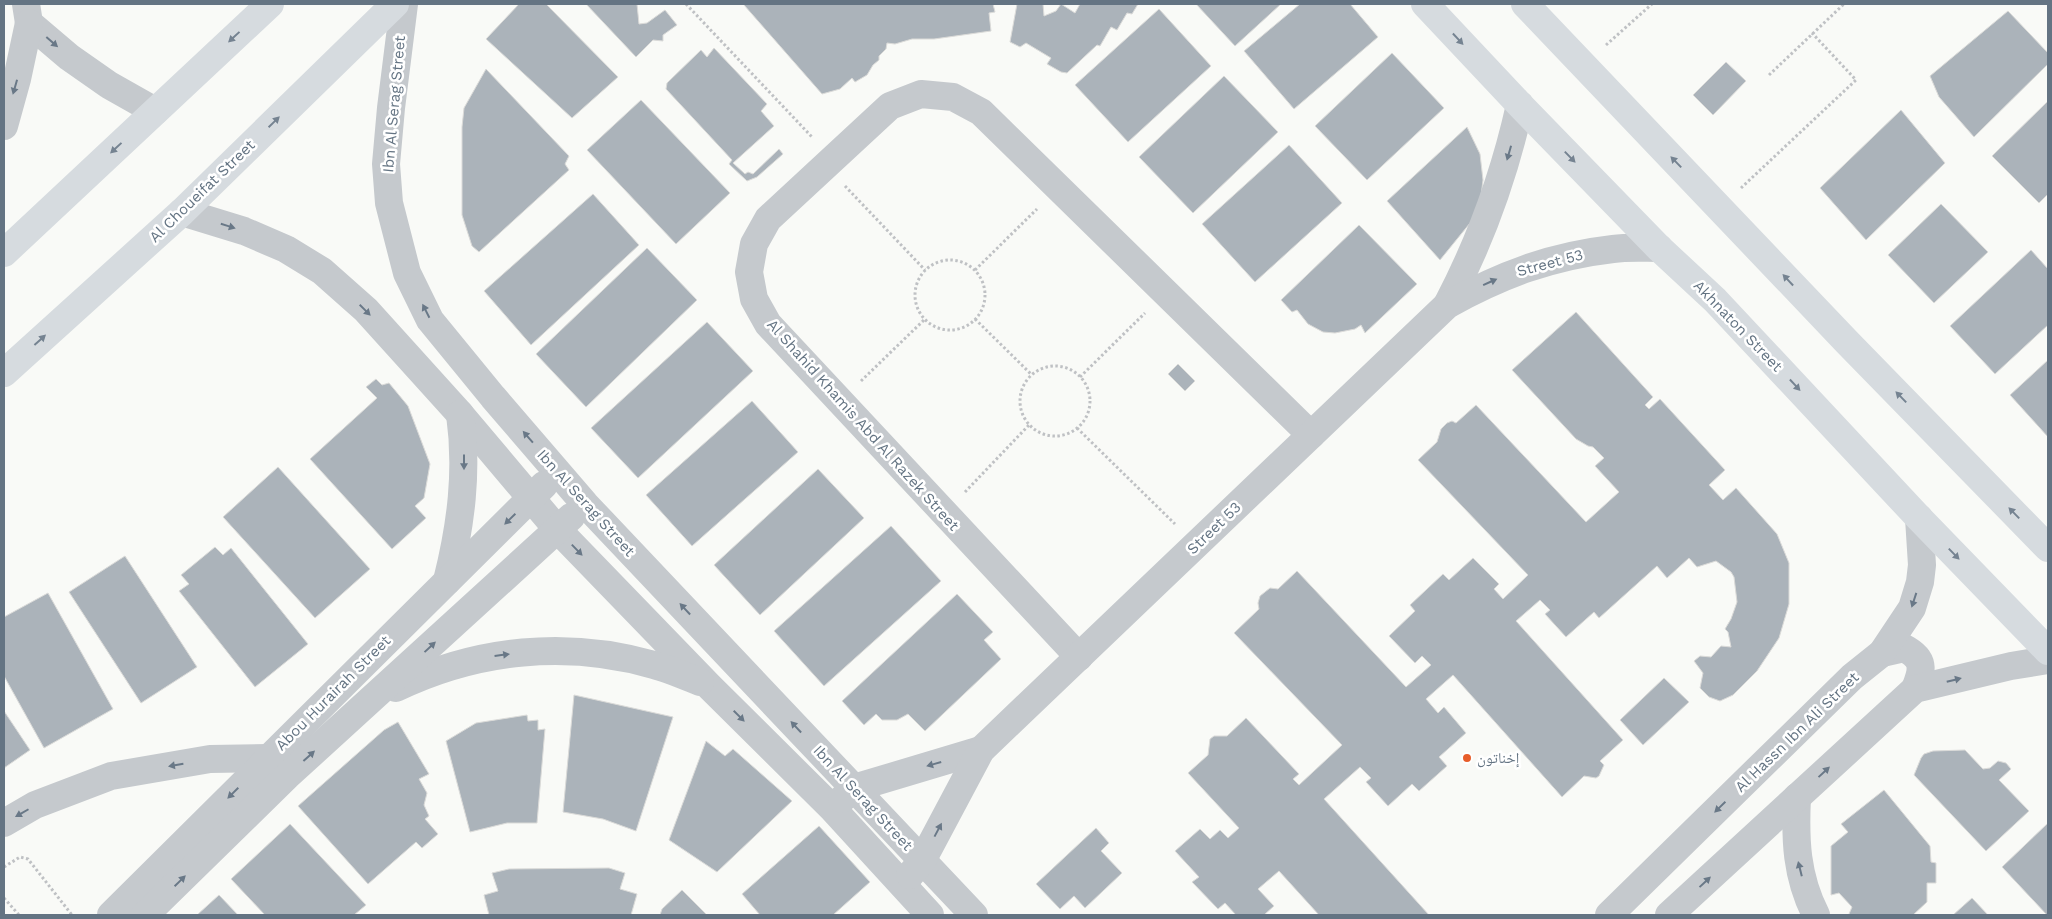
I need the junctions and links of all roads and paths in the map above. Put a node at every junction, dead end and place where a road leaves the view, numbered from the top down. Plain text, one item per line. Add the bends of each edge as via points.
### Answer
1 (270, 4) edge
2 (395, 4) edge
3 (404, 4) edge
4 (686, 4) edge
5 (1425, 4) edge
6 (1525, 4) edge
7 (1652, 4) edge
8 (1844, 4) edge
9 (28, 13) edge
10 (1812, 34) junction
11 (1582, 66) junction
12 (1769, 75) dead end
13 (1520, 106) junction
14 (156, 111) junction
15 (4, 126) edge
16 (829, 162) junction
17 (1058, 187) junction
18 (1719, 208) junction
19 (182, 212) junction
20 (1659, 248) junction
21 (4, 253) edge
22 (925, 270) junction
23 (975, 270) junction
24 (1167, 292) junction
25 (1447, 305) junction
26 (925, 319) junction
27 (975, 319) junction
28 (4, 373) edge
29 (1032, 375) junction
30 (1080, 377) junction
31 (840, 402) junction
32 (460, 414) junction
33 (1029, 425) junction
34 (1077, 428) junction
35 (1311, 435) junction
36 (556, 471) junction
37 (531, 498) junction
38 (585, 504) junction
39 (944, 514) junction
40 (1919, 518) junction
41 (557, 529) junction
42 (1196, 545) junction
43 (2048, 548) edge
44 (447, 581) junction
45 (2048, 651) edge
46 (1882, 653) junction
47 (1079, 657) junction
48 (2048, 660) edge
49 (352, 676) junction
50 (709, 686) junction
51 (1915, 689) junction
52 (374, 698) junction
53 (981, 750) junction
54 (268, 758) junction
55 (287, 776) junction
56 (854, 788) junction
57 (1798, 796) junction
58 (832, 808) junction
59 (4, 823) edge
60 (922, 861) junction
61 (4, 867) edge
62 (902, 885) junction
63 (4, 898) edge
64 (19, 915) edge
65 (72, 915) edge
66 (111, 915) edge
67 (145, 915) edge
68 (930, 915) edge
69 (974, 915) edge
70 (1609, 915) edge
71 (1670, 915) edge
72 (1816, 915) edge

1 -> 14 main road
19 -> 2 main road, Al Choueifat Street
36 -> 3 street, Ibn Al Serag Street via 430,320 407,273 389,203 386,164
4 - 16 path
5 -> 13 main road, Akhnaton Street
6 - 11 main road
7 - 11 path
8 - 10 path
9 -> 14 street via 69,57 109,86
9 -> 15 street via 17,79
10 - 12 path
10 - 18 path via 1856,80
18 -> 11 main road
13 -> 20 main road, Akhnaton Street
13 -> 25 street, Street 53 via 1511,147 1490,212
14 -> 21 main road
16 - 17 street, Al Shahid Khamis Abd Al Razek Street via 890,106 920,94 953,97 981,112
16 - 22 path
16 - 31 street, Al Shahid Khamis Abd Al Razek Street via 768,219 754,244 748,272 754,299 768,324
17 - 23 path
17 - 24 street, Al Shahid Khamis Abd Al Razek Street
43 -> 18 main road
28 -> 19 main road, Al Choueifat Street
19 -> 32 street, Ibn Al Serag Street via 244,231 322,271 366,310
25 -> 20 street, Street 53 via 1527,267 1570,255 1614,248
20 -> 40 main road, Akhnaton Street via 1715,300
22 - 23 path via 937,262 950,260 963,262
22 - 26 path via 915,294
23 - 27 path via 985,294
24 - 30 path
24 - 35 street, Al Shahid Khamis Abd Al Razek Street
25 - 35 street, Street 53
26 - 27 path via 950,330 964,327
26 - 31 path
27 - 29 path
29 - 30 path via 1041,369 1061,367
29 - 33 path via 1025,383 1020,404
30 - 34 path via 1088,392 1089,409
31 - 39 street, Al Shahid Khamis Abd Al Razek Street
32 - 37 street, Ibn Al Serag Street
32 -> 44 street via 464,478 456,548
33 - 34 path via 1037,431 1057,436
33 - 39 path
34 - 42 path
35 - 42 street, Street 53
36 - 37 street, Abou Hurairah Street
36 - 38 street, Ibn Al Serag Street
37 - 41 street, Ibn Al Serag Street
37 -> 44 street, Abou Hurairah Street
38 - 41 street, Abou Hurairah Street
56 -> 38 street, Ibn Al Serag Street
39 - 47 street, Al Shahid Khamis Abd Al Razek Street
40 -> 45 main road, Akhnaton Street
40 -> 46 street, Al Hassn Ibn Ali Street via 1920,582 1912,608
41 -> 50 street, Ibn Al Serag Street
52 -> 41 street, Abou Hurairah Street
42 - 47 street, Street 53
44 - 49 street, Abou Hurairah Street
46 - 51 street via 1904,648 1914,653 1921,663
46 -> 70 street, Al Hassn Ibn Ali Street via 1852,677
47 - 53 street, Street 53
51 -> 48 street
49 - 52 street
49 - 54 street, Abou Hurairah Street
52 -> 50 street via 426,673 482,658 540,650 598,653 645,663
50 -> 58 street, Ibn Al Serag Street
57 -> 51 street
55 -> 52 street, Abou Hurairah Street
53 -> 56 street, Street 53
60 -> 53 street, Street 53
54 - 55 street
54 -> 59 street via 210,759 111,776 35,805
54 -> 66 street, Abou Hurairah Street
67 -> 55 street, Abou Hurairah Street
56 - 58 street, Street 53
56 - 60 street, Ibn Al Serag Street
71 -> 57 street
72 -> 57 street via 1796,855
58 - 62 street, Ibn Al Serag Street
60 - 62 street, Street 53
60 - 69 street, Ibn Al Serag Street
61 - 65 path via 20,857 28,859
62 - 68 street, Ibn Al Serag Street
63 - 64 path

